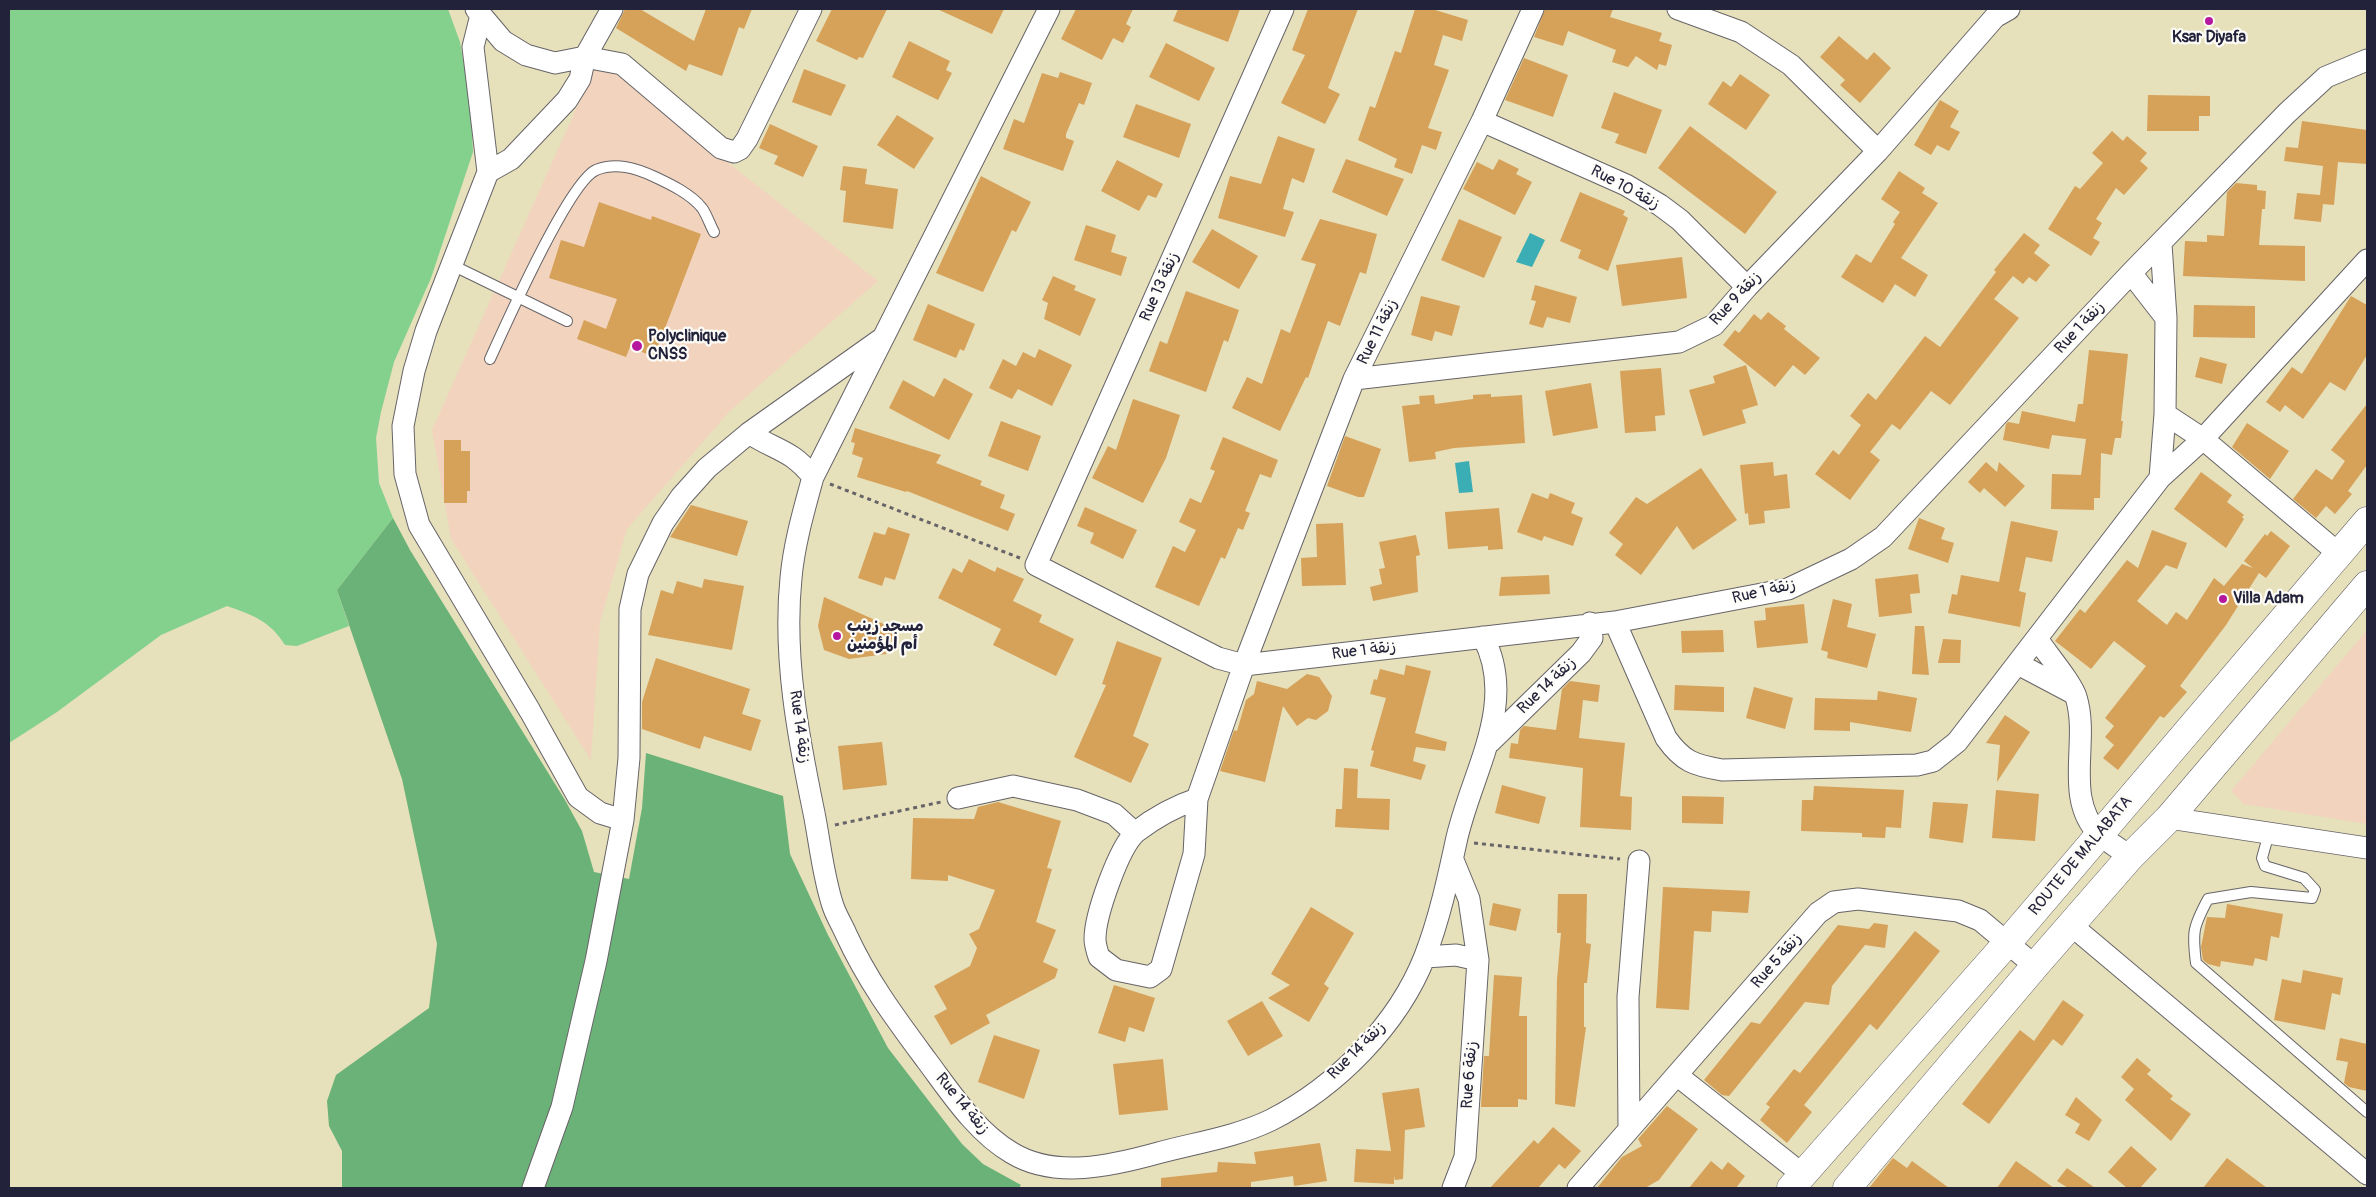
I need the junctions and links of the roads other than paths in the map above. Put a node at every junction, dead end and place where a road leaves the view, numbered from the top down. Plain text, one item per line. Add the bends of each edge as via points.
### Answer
1 (612, 9) edge
2 (811, 9) edge
3 (1049, 9) edge
4 (1283, 9) edge
5 (1533, 9) edge
6 (1678, 9) edge
7 (2009, 9) edge
8 (478, 12) edge
9 (585, 57) junction
10 (2367, 60) edge
11 (1482, 121) junction
12 (1878, 151) junction
13 (488, 172) junction
14 (714, 232) dead end
15 (2161, 244) junction
16 (2367, 260) edge
17 (452, 265) junction
18 (2132, 273) junction
19 (1747, 287) junction
20 (518, 297) junction
21 (2166, 318) junction
22 (567, 321) dead end
23 (883, 337) junction
24 (490, 359) dead end
25 (1354, 379) junction
26 (2164, 414) junction
27 (749, 433) junction
28 (2203, 439) junction
29 (813, 477) junction
30 (2160, 478) junction
31 (2367, 520) edge
32 (2338, 553) junction
33 (1036, 565) joint
34 (2367, 585) edge
35 (1615, 622) junction
36 (1590, 624) junction
37 (1484, 637) junction
38 (2038, 640) junction
39 (2018, 664) junction
40 (1244, 665) junction
41 (2076, 695) junction
42 (1490, 742) junction
43 (958, 798) road end
44 (1197, 799) junction
45 (2169, 818) junction
46 (622, 820) junction
47 (1135, 833) junction
48 (2269, 833) junction
49 (2099, 834) junction
50 (2367, 848) edge
51 (1455, 850) junction
52 (2130, 857) junction
53 (1639, 861) road end
54 (2071, 925) junction
55 (2008, 942) junction
56 (1425, 957) junction
57 (1478, 960) junction
58 (2035, 966) junction
59 (1678, 1076) junction
60 (2367, 1112) edge
61 (1629, 1129) junction
62 (2367, 1174) edge
63 (1797, 1181) edge
64 (533, 1188) edge
65 (1453, 1188) edge
66 (1578, 1188) edge
67 (1847, 1188) edge

1 - 9 street
2 - 9 street via 747,139 734,152 721,148 622,64
3 - 23 street, Rue 14 زنقة
4 - 33 street, Rue 13 زنقة
5 - 11 street, Rue 11 زنقة
6 - 12 street via 1741,32 1791,65
7 - 12 street, Rue 9 زنقة via 1995,17
8 - 9 street via 503,41 526,55 556,62
8 - 13 street via 473,46
9 - 13 street via 580,79 552,117 511,159
10 - 15 street, Rue 1 زنقة via 2326,77
11 - 19 street, Rue 10 زنقة via 1626,185 1660,205 1680,220
11 - 25 street, Rue 11 زنقة
12 - 19 street, Rue 9 زنقة
13 - 17 street
14 - 20 lane via 702,208 672,184 638,169 612,165 594,171 573,194
15 - 18 street, Rue 1 زنقة
15 - 21 street
16 - 28 street
17 - 20 lane
17 - 46 street via 426,331 402,426 402,453 419,525 578,797 600,813
18 - 21 street
18 - 35 street, Rue 1 زنقة via 1883,537 1868,548 1788,589
19 - 25 street, Rue 9 زنقة via 1714,325 1679,342
20 - 22 lane
20 - 24 lane
21 - 26 street
23 - 27 street
23 - 29 street, Rue 14 زنقة
25 - 40 street, Rue 11 زنقة
26 - 28 street
26 - 30 street
27 - 29 street via 787,452
27 - 46 street via 707,468 680,497 649,548 632,592 629,758
28 - 30 street
28 - 32 street
29 - 56 street, Rue 14 زنقة via 796,542 789,634 797,718 833,906 860,964 887,1008 986,1134 1013,1154 1042,1166 1066,1169 1139,1158 1244,1131 1302,1102 1355,1058 1397,1011
30 - 38 street
31 - 32 street, ROUTE DE MALABATA
32 - 49 street, ROUTE DE MALABATA
33 - 40 street, Rue 1 زنقة via 1218,658
34 - 45 street
35 - 36 street, Rue 1 زنقة
35 - 39 street via 1666,738 1676,752 1697,766 1722,770 1917,765 1933,761 1957,742
36 - 37 street, Rue 1 زنقة
36 - 42 street, Rue 14 زنقة via 1592,638 1581,653
37 - 40 street, Rue 1 زنقة
37 - 42 street, Rue 14 زنقة via 1491,650 1497,677
38 - 39 street
38 - 41 street
39 - 41 street
40 - 44 street, Rue 11 زنقة
41 - 49 street via 2080,722 2080,800 2084,813
42 - 51 street, Rue 14 زنقة via 1473,782
43 - 47 street via 1013,786 1077,800 1114,814
44 - 47 street via 1164,814
44 - 47 street, Rue 11 زنقة via 1194,854 1185,891 1161,970 1150,977 1126,973 1104,963 1099,957 1095,938 1097,919 1114,870 1121,852
45 - 48 street
45 - 52 street
46 - 64 street via 596,961 562,1107
48 - 50 street
48 - 60 lane via 2262,858 2265,866 2304,878 2315,890 2312,898 2251,892 2208,899 2194,923 2196,963
49 - 52 street
49 - 55 street, ROUTE DE MALABATA
51 - 56 street, Rue 14 زنقة
51 - 57 street, Rue 6 زنقة via 1469,899
52 - 54 street
53 - 61 street via 1628,997
54 - 58 street
54 - 62 street
55 - 58 street, Rue 5 زنقة
55 - 59 street, Rue 5 زنقة via 1980,920 1958,911 1858,899 1834,902 1818,913
55 - 63 street, ROUTE DE MALABATA
56 - 57 street via 1456,955
57 - 65 street, Rue 6 زنقة via 1465,1157
58 - 67 street
59 - 61 street, Rue 5 زنقة
59 - 63 street
61 - 66 street, Rue 5 زنقة

